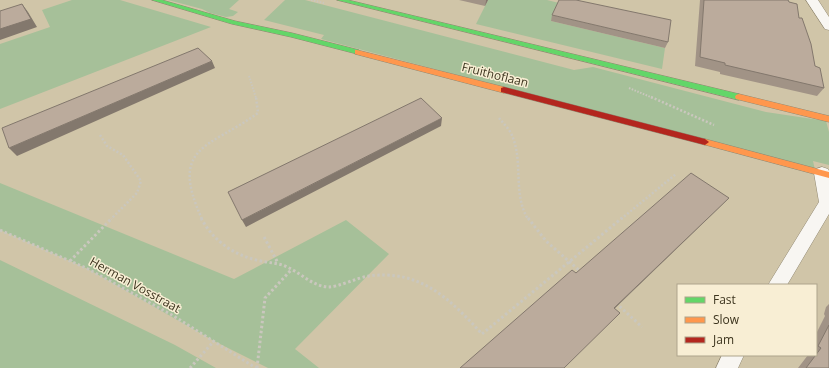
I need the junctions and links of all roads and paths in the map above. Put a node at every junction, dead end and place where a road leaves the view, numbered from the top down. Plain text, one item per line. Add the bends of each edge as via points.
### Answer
1 (156, 0) edge
2 (311, 0) edge
3 (340, 0) edge
4 (812, 0) edge
5 (326, 4) dead end
6 (829, 26) edge
7 (249, 76) dead end
8 (626, 87) dead end
9 (499, 118) dead end
10 (829, 120) edge
11 (719, 127) dead end
12 (100, 135) dead end
13 (676, 174) dead end
14 (825, 174) edge
15 (0, 230) edge
16 (264, 237) dead end
17 (70, 261) junction
18 (570, 262) junction
19 (278, 263) junction
20 (292, 268) junction
21 (587, 277) edge
22 (778, 284) edge
23 (614, 302) edge
24 (642, 327) dead end
25 (214, 341) junction
26 (733, 356) edge
27 (190, 368) edge
28 (256, 368) edge
29 (726, 368) edge

1 - 14 street, Fruithoflaan via 234,23 406,64
2 - 5 path
3 - 10 street
4 - 6 street
7 - 19 path via 258,113 201,148 191,166 190,186 194,201 208,228 226,248 249,258
8 - 11 path
9 - 18 path via 513,137 523,211 536,230
12 - 17 path via 107,146 123,155 142,181 137,193
13 - 18 path
14 - 22 street via 827,203
15 - 17 path, Herman Vosstraat
16 - 19 path
17 - 25 path, Herman Vosstraat via 172,315
18 - 20 path via 482,334 436,289 414,280 395,275 375,275 327,287 316,284
18 - 21 path
19 - 20 path
20 - 28 path via 265,298
23 - 24 path
25 - 27 path
25 - 28 path, Herman Vosstraat
26 - 29 street

